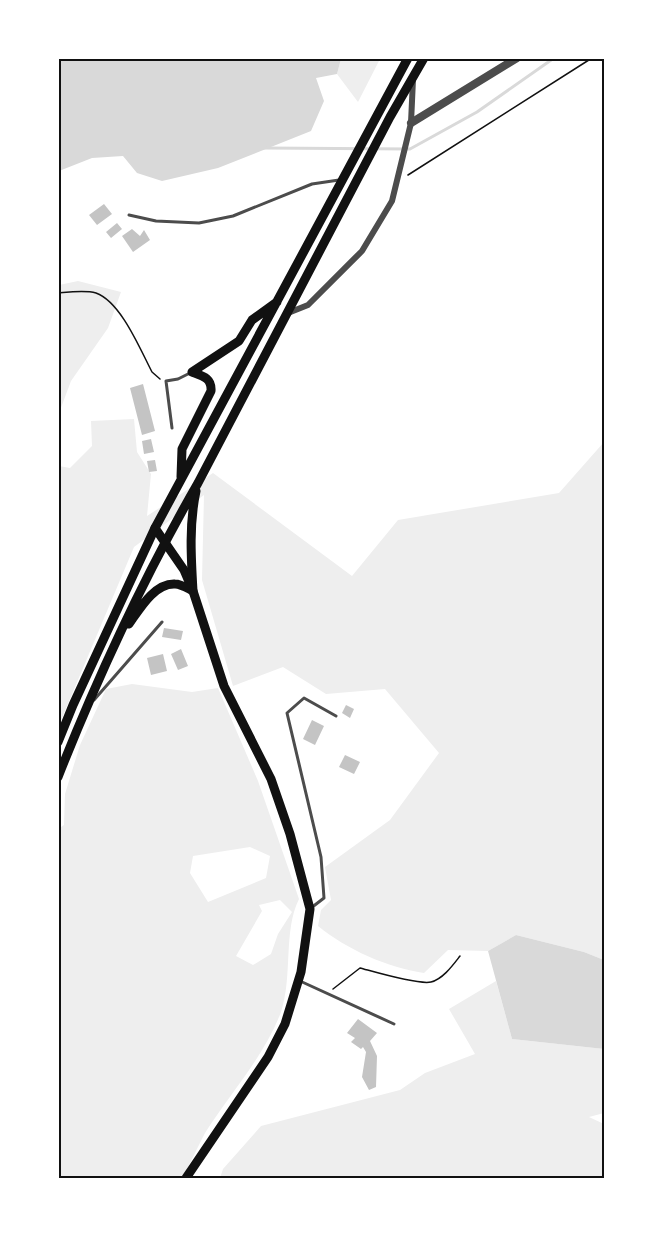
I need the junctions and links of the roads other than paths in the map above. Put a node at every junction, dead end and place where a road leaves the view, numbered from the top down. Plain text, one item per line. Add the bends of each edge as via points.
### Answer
1 (408, 58) edge
2 (424, 58) edge
3 (517, 58) edge
4 (413, 79) junction
5 (411, 123) junction
6 (343, 179) junction
7 (129, 215) dead end
8 (279, 300) junction
9 (288, 313) junction
10 (192, 372) junction
11 (172, 428) dead end
12 (180, 480) junction
13 (198, 483) junction
14 (155, 528) junction
15 (164, 542) junction
16 (193, 591) junction
17 (162, 622) dead end
18 (117, 640) junction
19 (88, 706) junction
20 (336, 716) dead end
21 (58, 742) edge
22 (58, 777) edge
23 (310, 909) junction
24 (299, 980) junction
25 (394, 1024) dead end
26 (186, 1179) edge

1 - 6 main road
2 - 4 main road
3 - 5 street
4 - 5 street
4 - 9 main road
5 - 9 street via 392,201 362,251 308,304
6 - 7 lane via 312,184 233,216 199,223
6 - 8 main road
8 - 10 main road via 252,320 238,341
8 - 12 main road
9 - 13 main road
10 - 11 lane via 166,381
10 - 12 main road via 212,384 182,449
12 - 14 main road
13 - 15 main road
13 - 16 main road via 190,535
14 - 15 main road
14 - 21 main road
15 - 16 main road
15 - 18 main road
16 - 18 main road via 177,584 155,591
16 - 23 main road via 224,686 271,779
17 - 19 lane
18 - 19 main road
19 - 22 main road
20 - 23 lane via 304,698 287,713 321,857 324,898
23 - 24 main road
24 - 25 lane
24 - 26 main road via 285,1024 268,1057

